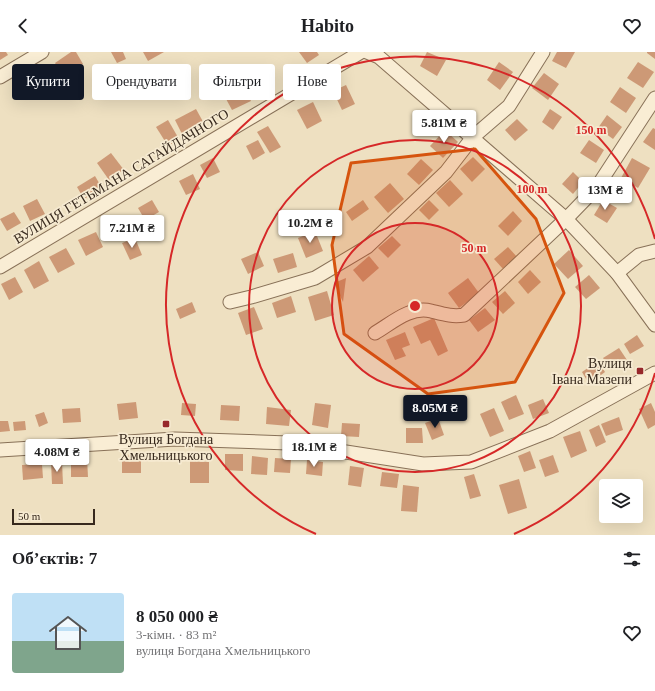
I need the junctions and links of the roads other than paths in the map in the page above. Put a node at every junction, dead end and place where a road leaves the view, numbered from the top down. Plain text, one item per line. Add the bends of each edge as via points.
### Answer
1 (42, 52) edge
2 (361, 52) edge
3 (367, 52) edge
4 (543, 52) edge
5 (0, 77) edge
6 (655, 98) edge
7 (473, 137) junction
8 (566, 219) junction
9 (655, 251) edge
10 (0, 267) edge
11 (617, 273) junction
12 (230, 302) dead end
13 (655, 325) edge
14 (375, 333) dead end
15 (655, 373) edge
16 (0, 450) edge

1 - 5 street
2 - 10 street, ВУЛИЦЯ ГЕТЬМАНА САГАЙДАЧНОГО
3 - 7 street via 379,57
4 - 7 street via 509,106
6 - 8 street via 597,187
7 - 8 street
7 - 12 street via 446,172 367,248 315,278
8 - 11 street
8 - 14 street via 464,315 454,317 430,310 416,310
9 - 11 street via 639,255
11 - 13 street
15 - 16 street via 550,431 470,462 423,464 288,443 175,439

